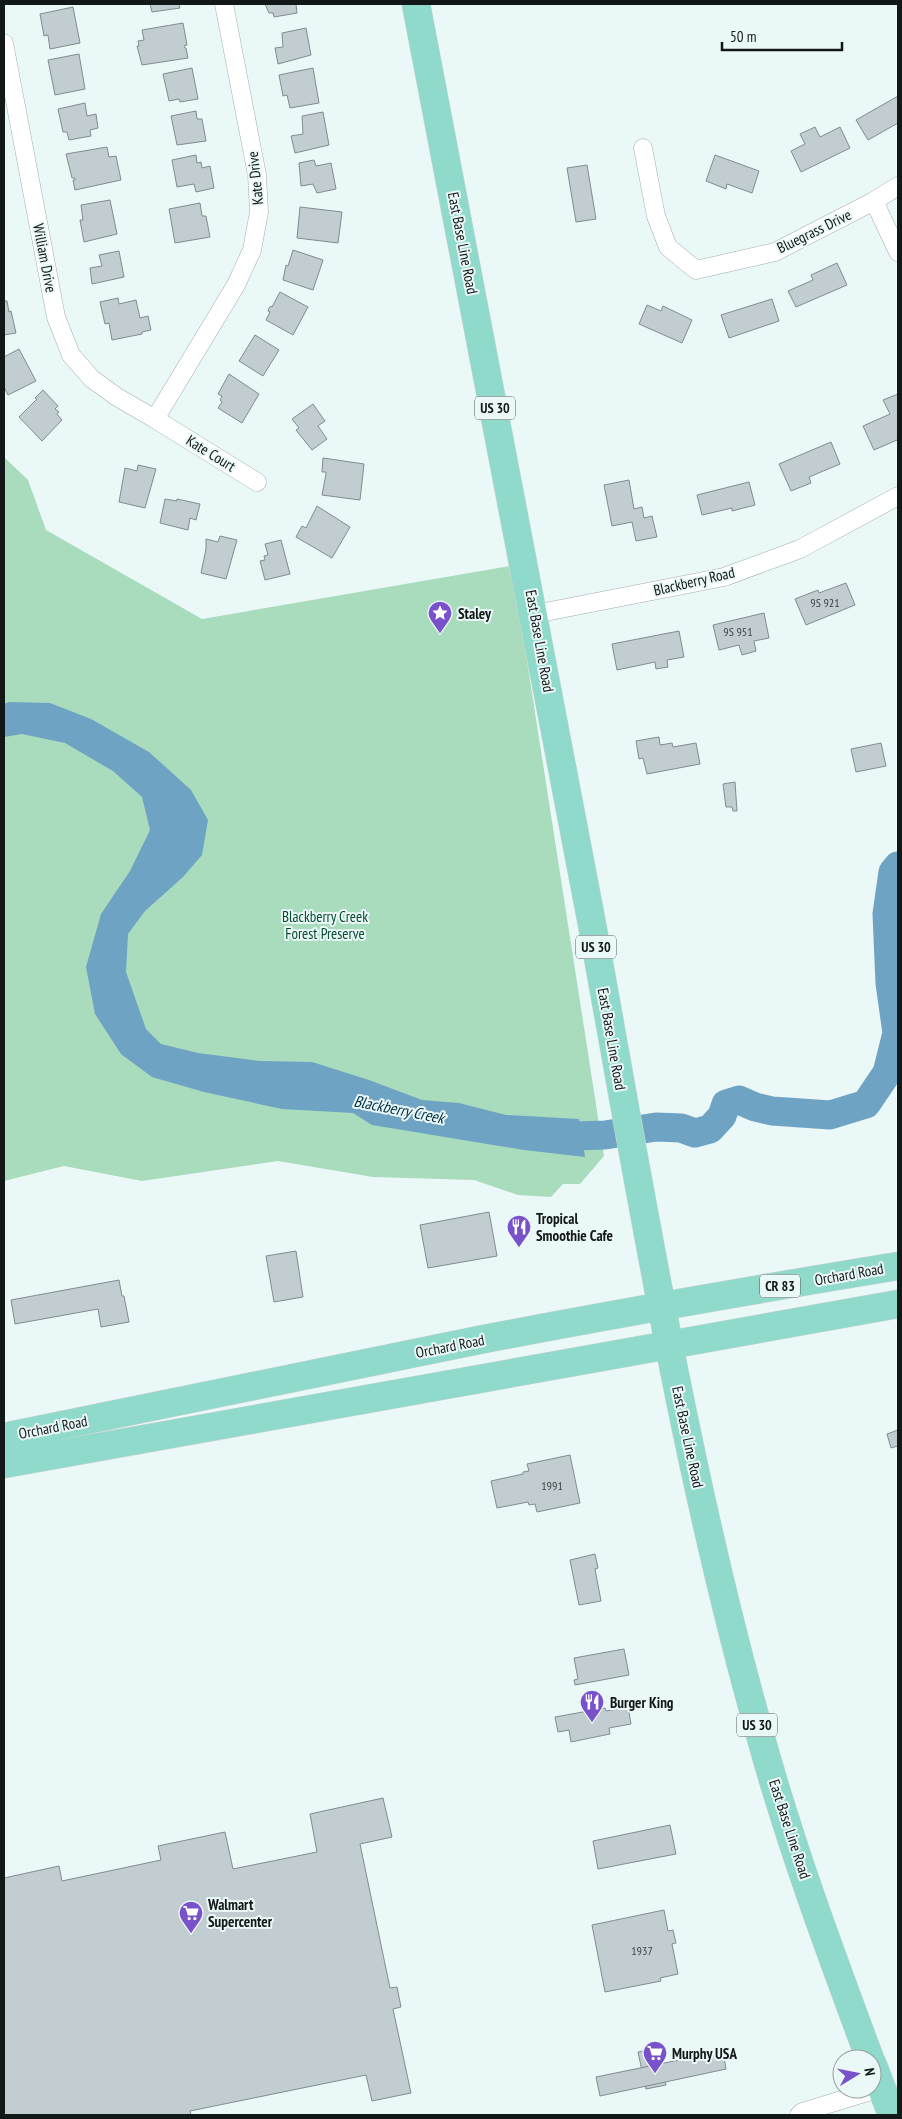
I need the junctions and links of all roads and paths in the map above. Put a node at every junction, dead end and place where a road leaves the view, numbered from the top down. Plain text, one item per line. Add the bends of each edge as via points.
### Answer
1 (224, 4) edge
2 (416, 4) edge
3 (4, 43) edge
4 (643, 148) dead end
5 (898, 186) edge
6 (874, 201) junction
7 (898, 252) edge
8 (160, 422) junction
9 (257, 482) dead end
10 (898, 496) edge
11 (535, 614) junction
12 (898, 1266) edge
13 (898, 1304) edge
14 (661, 1306) junction
15 (669, 1345) junction
16 (4, 1437) edge
17 (4, 1464) edge
18 (866, 2049) edge
19 (882, 2088) edge
20 (845, 2099) edge
21 (799, 2115) edge
22 (892, 2115) edge

1 - 8 street, Kate Drive via 257,175 259,212 252,250 236,285
2 - 11 main road, East Base Line Road / US 30
3 - 8 street, William Drive via 56,317 71,355 92,379
4 - 6 street, Bluegrass Drive via 656,216 668,247 697,270 775,252
5 - 6 street, Bluegrass Drive
6 - 7 street
8 - 9 street, Kate Court
10 - 11 street, Blackberry Road via 800,548 724,577
11 - 14 main road, East Base Line Road / US 30
12 - 14 main road, Orchard Road / CR 83
13 - 15 main road, Orchard Road
14 - 15 main road, East Base Line Road / US 30
14 - 16 main road, Orchard Road
15 - 17 main road, Orchard Road
15 - 18 main road, East Base Line Road / US 30 via 719,1581 761,1740 801,1866
19 - 22 main road
20 - 21 street

